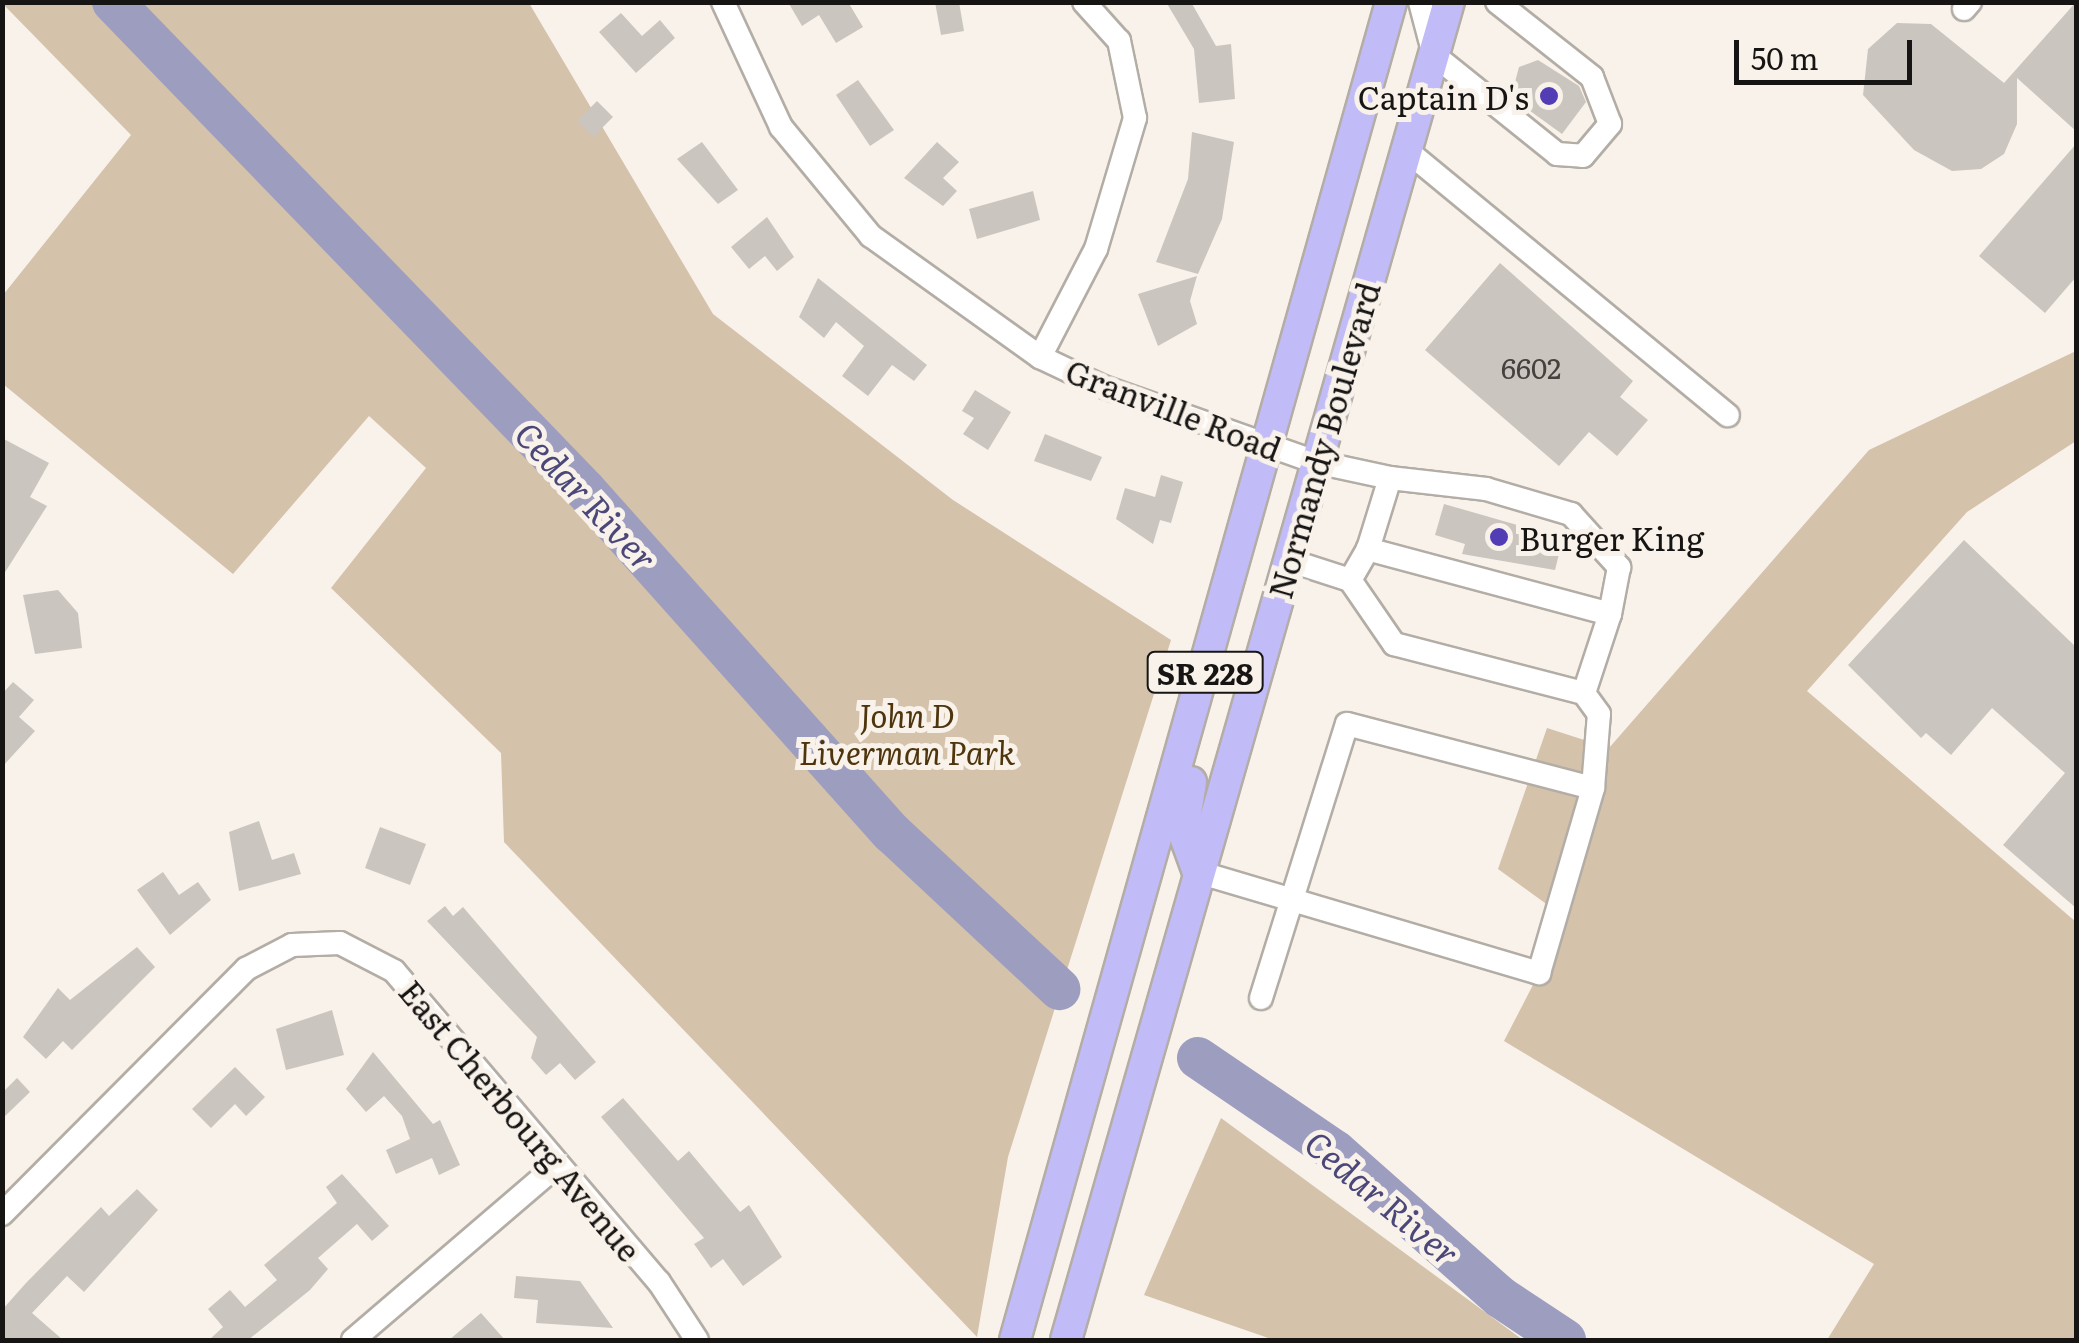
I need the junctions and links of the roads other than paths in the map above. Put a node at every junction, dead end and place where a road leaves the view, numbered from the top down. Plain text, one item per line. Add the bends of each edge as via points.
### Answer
1 (723, 2) edge
2 (1084, 2) edge
3 (1391, 2) edge
4 (1420, 2) edge
5 (1449, 2) edge
6 (1497, 2) edge
7 (1434, 55) junction
8 (1406, 150) junction
9 (1040, 357) junction
10 (1728, 415) dead end
11 (1269, 445) junction
12 (1316, 462) junction
13 (1390, 478) junction
14 (1368, 549) junction
15 (1288, 560) junction
16 (1350, 580) junction
17 (1610, 614) junction
18 (1208, 660) junction
19 (1584, 693) junction
20 (1592, 788) junction
21 (1198, 872) junction
22 (1293, 901) junction
23 (1260, 998) dead end
24 (558, 1164) junction
25 (2, 1214) edge
26 (352, 1340) edge
27 (697, 1340) edge
28 (1015, 1340) edge
29 (1066, 1340) edge

1 - 9 street, Granville Road via 782,127 822,186 871,236
2 - 9 street via 1120,41 1135,118 1096,250
3 - 11 main road, Normandy Boulevard / SR 228
4 - 7 street
5 - 7 main road, Normandy Boulevard / SR 228
6 - 7 street via 1592,77 1610,124 1583,156 1557,154
7 - 8 main road, Normandy Boulevard / SR 228
8 - 10 street
8 - 12 main road, Normandy Boulevard / SR 228
9 - 11 street, Granville Road
11 - 12 street, Granville Road
11 - 18 main road, Normandy Boulevard / SR 228
12 - 13 street, Granville Road
12 - 15 main road, Normandy Boulevard / SR 228
13 - 14 street
13 - 17 street, Granville Road via 1486,489 1571,514 1620,567
14 - 16 street
14 - 17 street
15 - 16 street
15 - 21 main road, Normandy Boulevard / SR 228
16 - 19 street via 1394,644
17 - 19 street
18 - 21 main road via 1218,683 1183,831
18 - 28 main road, Normandy Boulevard / SR 228
19 - 20 street via 1599,714
20 - 22 street via 1347,724
20 - 22 street via 1539,973
21 - 22 street
21 - 29 main road, Normandy Boulevard / SR 228
22 - 23 street
24 - 25 street, East Cherbourg Avenue via 394,972 368,952 314,942 246,969
24 - 26 street
24 - 27 street, East Cherbourg Avenue

